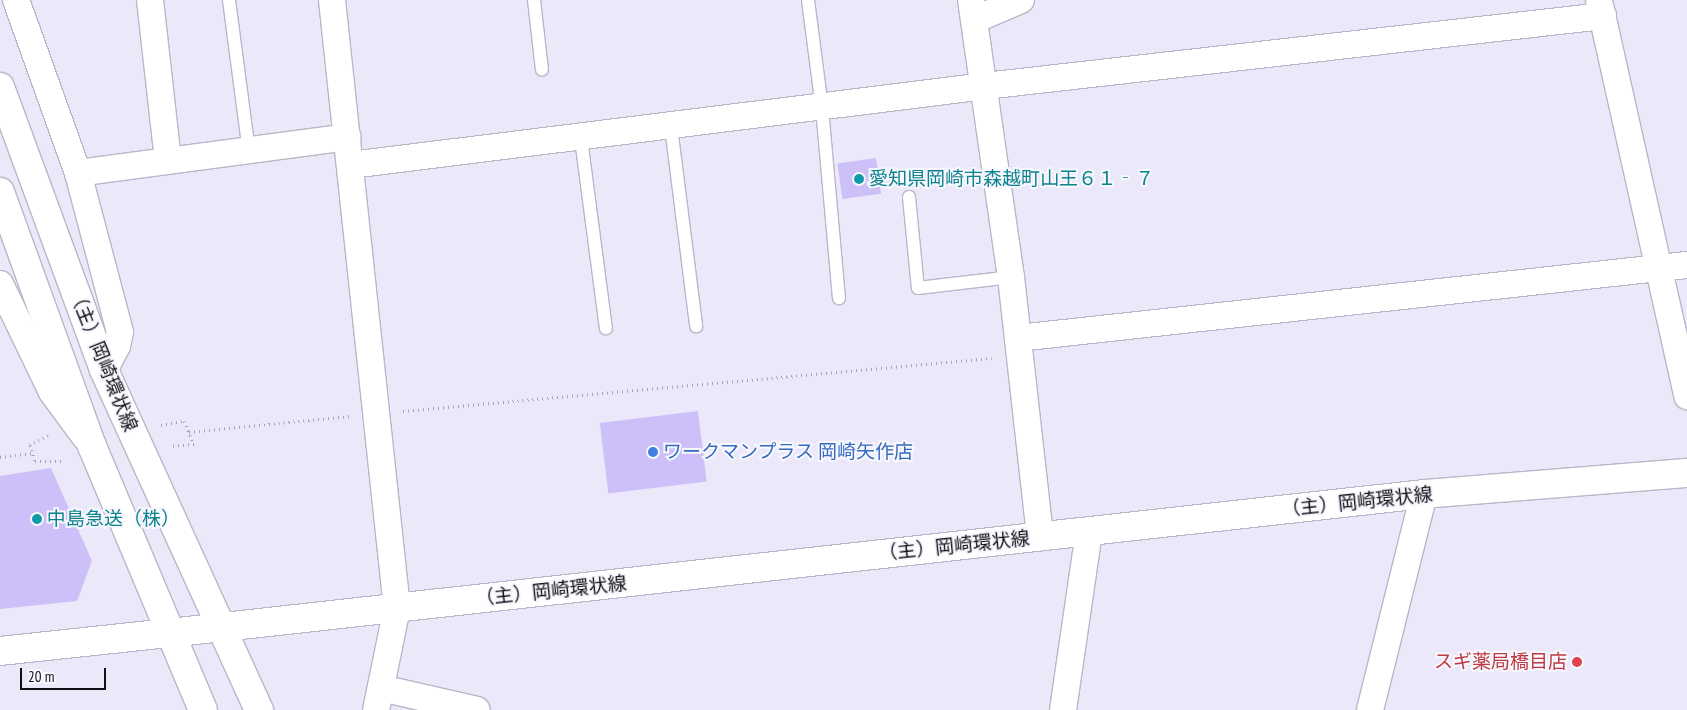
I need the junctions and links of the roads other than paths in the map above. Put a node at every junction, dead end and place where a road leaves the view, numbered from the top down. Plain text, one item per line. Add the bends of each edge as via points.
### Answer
1 (16, 0) edge
2 (150, 0) edge
3 (229, 0) edge
4 (332, 0) edge
5 (534, 0) edge
6 (808, 0) edge
7 (1021, 0) edge
8 (1601, 8) edge
9 (972, 10) edge
10 (542, 70) dead end
11 (985, 86) junction
12 (0, 87) edge
13 (822, 108) junction
14 (671, 127) junction
15 (348, 136) junction
16 (581, 138) junction
17 (249, 152) junction
18 (168, 160) junction
19 (351, 165) junction
20 (78, 173) junction
21 (0, 192) edge
22 (909, 197) dead end
23 (1687, 264) edge
24 (1658, 268) junction
25 (1011, 277) junction
26 (0, 284) edge
27 (838, 298) dead end
28 (696, 326) dead end
29 (606, 328) dead end
30 (1018, 347) junction
31 (104, 370) junction
32 (1687, 396) edge
33 (92, 446) junction
34 (1687, 473) edge
35 (1424, 494) junction
36 (1089, 532) junction
37 (1040, 537) junction
38 (396, 608) junction
39 (222, 627) junction
40 (169, 633) junction
41 (0, 651) edge
42 (378, 699) edge
43 (203, 710) edge
44 (259, 710) edge
45 (477, 710) edge
46 (1063, 710) edge
47 (1370, 710) edge

1 - 20 street
2 - 18 street
3 - 17 lane
4 - 15 street
5 - 10 lane
6 - 13 lane
7 - 9 street
8 - 11 street
8 - 24 street
9 - 11 street
11 - 13 street
11 - 25 street
12 - 31 main road, （主）岡崎環状線
13 - 14 street
13 - 27 lane
14 - 16 street
14 - 28 lane
15 - 17 street
15 - 19 street
16 - 19 street
16 - 29 lane
17 - 18 street
18 - 20 street
19 - 38 street
20 - 31 street via 120,332 117,346
21 - 33 main road, （主）岡崎環状線
22 - 25 lane via 918,288
23 - 24 street
24 - 30 street
24 - 32 street
25 - 30 street
26 - 33 street via 52,392
30 - 37 street
31 - 39 main road, （主）岡崎環状線
33 - 40 main road, （主）岡崎環状線
34 - 35 main road, （主）岡崎環状線
35 - 36 main road, （主）岡崎環状線
35 - 47 street
36 - 37 main road, （主）岡崎環状線
36 - 46 street
37 - 38 main road, （主）岡崎環状線
38 - 39 main road, （主）岡崎環状線
38 - 42 street
39 - 40 main road, （主）岡崎環状線
39 - 44 main road
40 - 41 main road
40 - 43 main road
42 - 45 street

